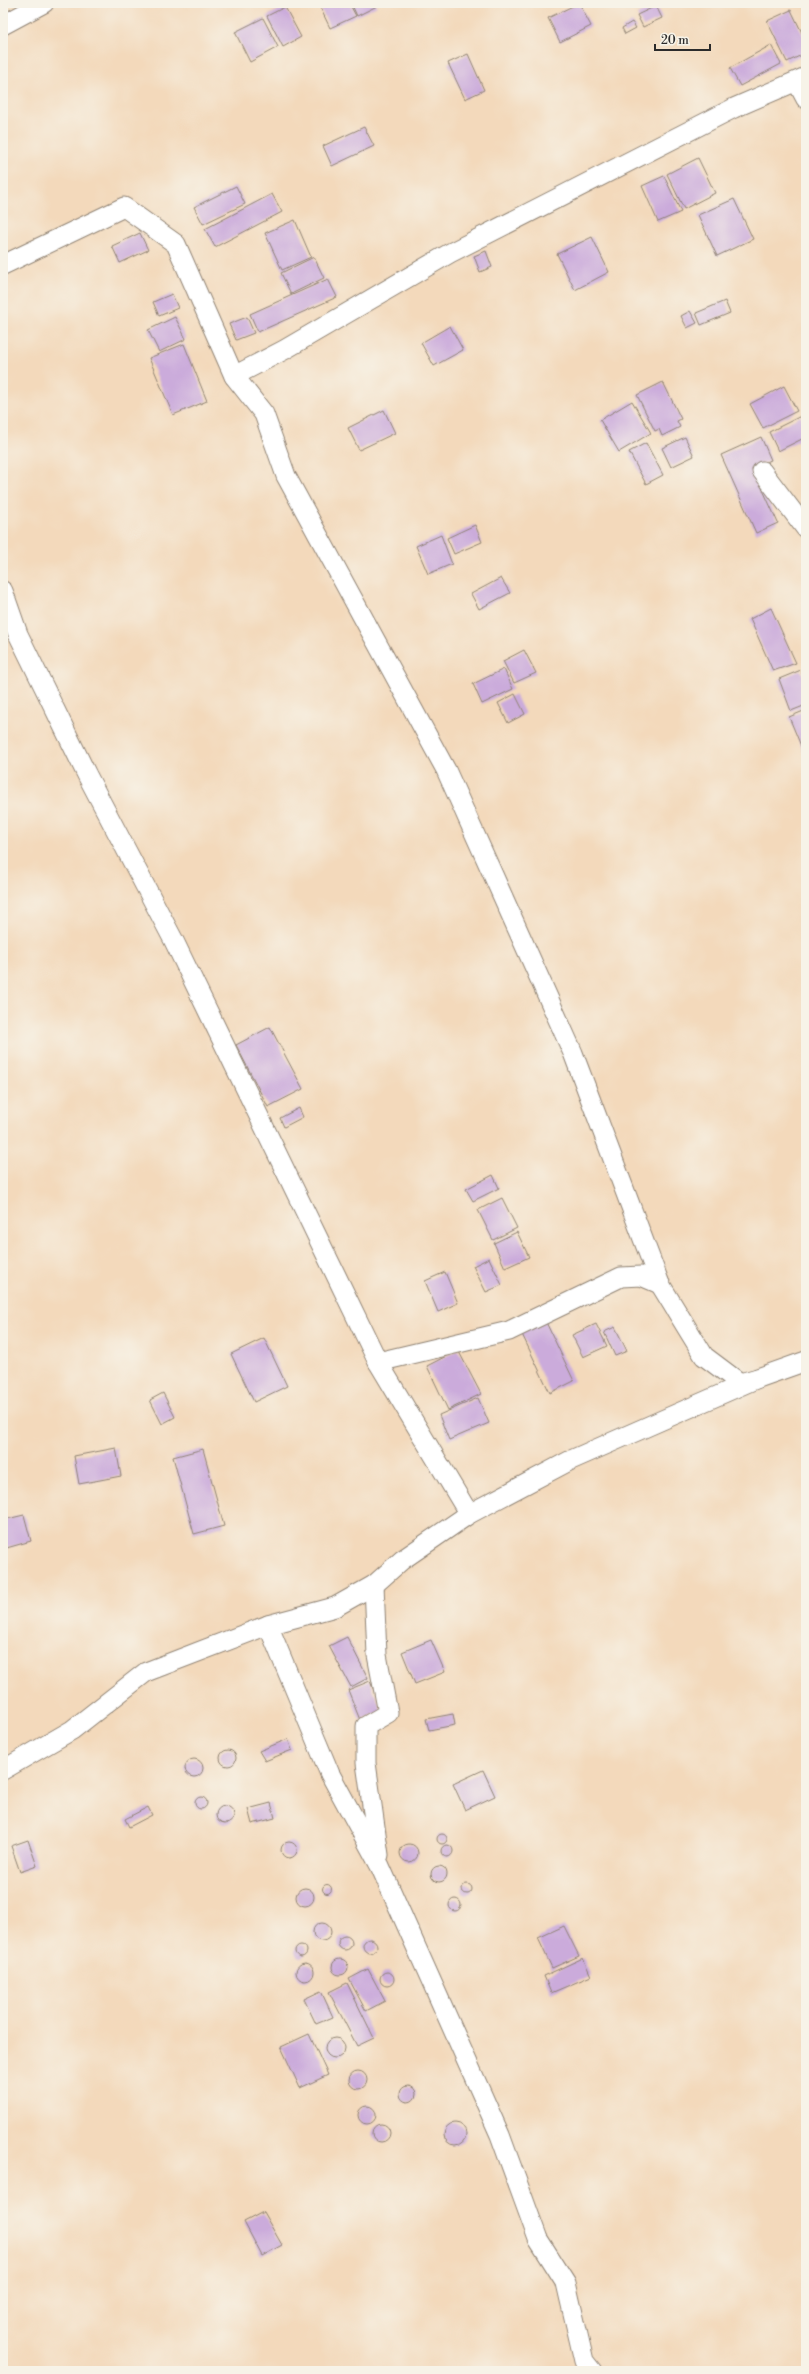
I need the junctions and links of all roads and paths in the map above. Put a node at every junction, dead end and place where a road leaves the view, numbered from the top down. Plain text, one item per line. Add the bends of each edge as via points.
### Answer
1 (44, 3) edge
2 (3, 25) edge
3 (802, 79) edge
4 (806, 99) edge
5 (3, 264) edge
6 (234, 376) junction
7 (762, 471) dead end
8 (806, 529) edge
9 (3, 591) edge
10 (660, 1284) junction
11 (806, 1361) edge
12 (378, 1362) junction
13 (758, 1378) junction
14 (470, 1514) junction
15 (374, 1585) junction
16 (268, 1626) junction
17 (3, 1770) edge
18 (380, 1866) junction
19 (592, 2371) edge

1 - 2 street
3 - 4 street
3 - 6 street via 734,108 450,253 291,346
5 - 6 street via 124,207 176,244
6 - 10 street via 264,414 286,476 446,770 573,1053
7 - 8 street
9 - 12 street via 18,634 87,775 174,940
10 - 12 street via 641,1276 621,1278 509,1331
10 - 13 street via 704,1356 740,1383
11 - 13 street
12 - 14 street
13 - 14 street via 571,1460
14 - 15 street via 402,1560
15 - 16 street via 336,1607
15 - 18 street via 377,1655 388,1713 366,1726 366,1763
16 - 17 street via 146,1672 72,1730
16 - 18 street via 330,1774
18 - 19 street via 500,2135 538,2239 566,2283 584,2361

